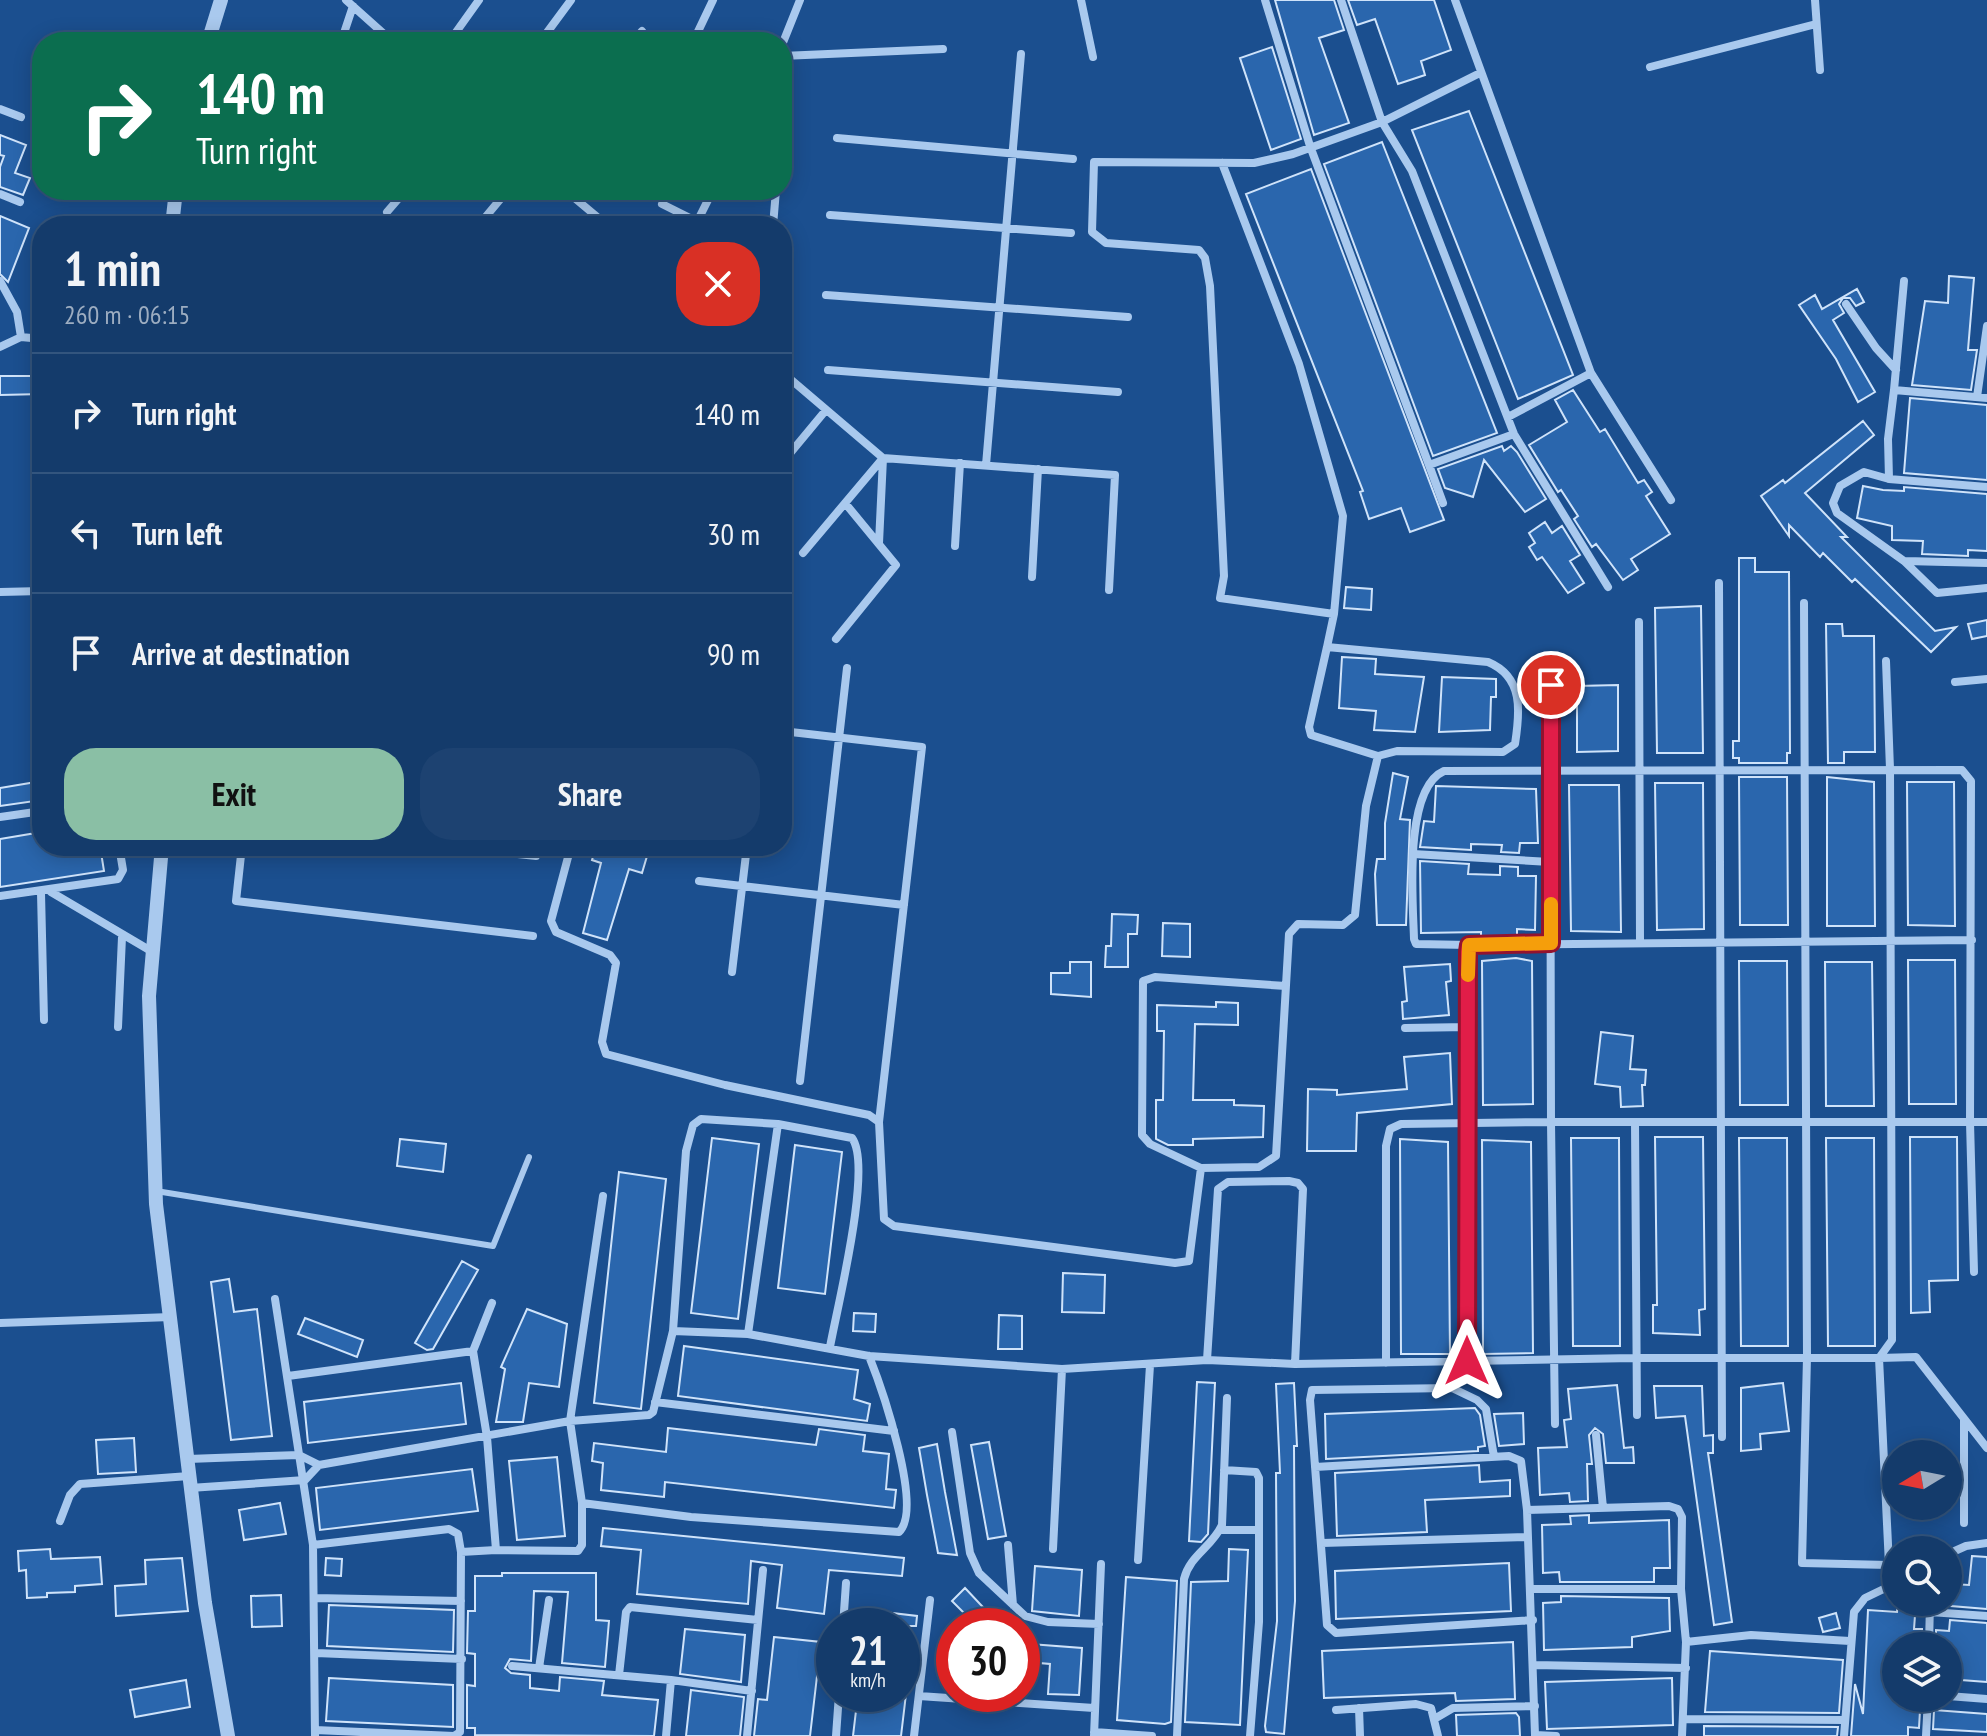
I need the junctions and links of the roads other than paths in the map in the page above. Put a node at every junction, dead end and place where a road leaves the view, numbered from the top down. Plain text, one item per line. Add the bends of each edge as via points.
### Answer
1 (221, 0) edge
2 (479, 0) edge
3 (571, 0) edge
4 (713, 0) edge
5 (800, 0) edge
6 (1081, 0) edge
7 (1265, 0) edge
8 (1341, 0) edge
9 (1455, 0) edge
10 (1815, 0) edge
11 (350, 3) edge
12 (1816, 24) junction
13 (211, 32) edge
14 (343, 32) edge
15 (382, 32) edge
16 (456, 32) edge
17 (547, 32) edge
18 (698, 32) edge
19 (787, 32) edge
20 (943, 49) dead end
21 (1021, 54) dead end
22 (792, 56) edge
23 (1093, 57) dead end
24 (1650, 67) dead end
25 (1820, 70) dead end
26 (1480, 73) junction
27 (0, 109) edge
28 (21, 117) dead end
29 (1382, 122) junction
30 (837, 138) dead end
31 (1310, 146) junction
32 (1012, 153) junction
33 (1073, 159) dead end
34 (1222, 163) junction
35 (0, 194) edge
36 (397, 200) edge
37 (500, 200) edge
38 (577, 200) edge
39 (20, 202) dead end
40 (662, 204) dead end
41 (387, 212) dead end
42 (595, 215) edge
43 (830, 215) dead end
44 (486, 216) edge
45 (686, 216) edge
46 (1006, 228) junction
47 (1071, 233) dead end
48 (0, 281) edge
49 (1904, 281) dead end
50 (826, 295) dead end
51 (1846, 304) dead end
52 (999, 308) junction
53 (1128, 317) dead end
54 (1987, 326) edge
55 (21, 337) junction
56 (32, 338) edge
57 (0, 347) edge
58 (828, 370) dead end
59 (1896, 370) junction
60 (1591, 373) junction
61 (792, 381) edge
62 (993, 382) junction
63 (1894, 390) junction
64 (1118, 392) dead end
65 (1982, 398) edge
66 (826, 410) junction
67 (1508, 417) junction
68 (1514, 434) junction
69 (792, 451) edge
70 (883, 458) junction
71 (960, 463) junction
72 (986, 465) junction
73 (1429, 465) junction
74 (1038, 469) junction
75 (1889, 479) junction
76 (1987, 487) edge
77 (1671, 500) dead end
78 (845, 503) junction
79 (1443, 503) dead end
80 (879, 543) junction
81 (955, 546) dead end
82 (803, 553) dead end
83 (1904, 561) junction
84 (1987, 563) edge
85 (1032, 577) dead end
86 (1719, 583) dead end
87 (1608, 587) dead end
88 (1987, 588) edge
89 (1109, 590) dead end
90 (32, 591) edge
91 (0, 592) edge
92 (1804, 603) dead end
93 (1334, 614) junction
94 (1639, 622) dead end
95 (836, 639) dead end
96 (1327, 647) junction
97 (1550, 656) dead end
98 (1886, 661) dead end
99 (847, 668) dead end
100 (1987, 679) edge
101 (1955, 682) dead end
102 (792, 732) edge
103 (839, 738) junction
104 (1378, 756) junction
105 (1890, 769) junction
106 (1551, 770) junction
107 (1640, 770) junction
108 (1720, 770) junction
109 (1804, 770) junction
110 (32, 812) edge
111 (0, 817) edge
112 (1413, 854) junction
113 (121, 856) edge
114 (161, 856) edge
115 (241, 856) edge
116 (568, 856) edge
117 (746, 856) edge
118 (1550, 862) junction
119 (699, 881) dead end
120 (742, 886) junction
121 (46, 892) junction
122 (821, 895) junction
123 (0, 896) edge
124 (904, 905) junction
125 (533, 936) dead end
126 (122, 937) junction
127 (1972, 940) junction
128 (1890, 941) junction
129 (1640, 942) junction
130 (1805, 942) junction
131 (1551, 943) junction
132 (1720, 943) junction
133 (1469, 945) junction
134 (151, 951) junction
135 (732, 972) dead end
136 (1286, 986) junction
137 (44, 1020) dead end
138 (118, 1027) dead end
139 (1468, 1027) junction
140 (1405, 1028) dead end
141 (800, 1081) dead end
142 (879, 1122) junction
143 (1468, 1122) junction
144 (1551, 1122) junction
145 (1635, 1122) junction
146 (1720, 1122) junction
147 (1805, 1122) junction
148 (1890, 1122) junction
149 (1970, 1122) junction
150 (1987, 1122) edge
151 (778, 1124) junction
152 (529, 1157) dead end
153 (1201, 1168) junction
154 (156, 1191) junction
155 (603, 1196) dead end
156 (1974, 1272) dead end
157 (275, 1299) dead end
158 (492, 1303) dead end
159 (171, 1317) junction
160 (0, 1323) edge
161 (673, 1331) junction
162 (748, 1334) junction
163 (830, 1347) junction
164 (473, 1351) junction
165 (869, 1356) junction
166 (1807, 1357) junction
167 (1634, 1358) junction
168 (1879, 1358) junction
169 (1721, 1359) junction
170 (1207, 1360) junction
171 (1467, 1361) junction
172 (1554, 1361) junction
173 (1386, 1363) junction
174 (1295, 1364) junction
175 (1150, 1365) junction
176 (1062, 1369) junction
177 (288, 1376) junction
178 (1227, 1398) dead end
179 (655, 1402) junction
180 (1637, 1415) dead end
181 (1964, 1419) junction
182 (570, 1421) junction
183 (1555, 1424) dead end
184 (894, 1431) junction
185 (952, 1432) dead end
186 (1596, 1435) dead end
187 (487, 1437) junction
188 (1722, 1437) dead end
189 (1987, 1448) edge
190 (299, 1455) junction
191 (1494, 1457) junction
192 (188, 1459) junction
193 (319, 1465) junction
194 (1315, 1467) junction
195 (1224, 1470) junction
196 (305, 1480) junction
197 (190, 1482) junction
198 (582, 1503) junction
199 (1603, 1508) junction
200 (1527, 1510) junction
201 (60, 1521) dead end
202 (1964, 1523) dead end
203 (1220, 1530) junction
204 (1259, 1530) junction
205 (1527, 1537) junction
206 (1322, 1543) junction
207 (1987, 1543) edge
208 (313, 1545) junction
209 (1008, 1545) dead end
210 (1962, 1548) edge
211 (1053, 1549) dead end
212 (496, 1550) junction
213 (461, 1552) junction
214 (1138, 1560) dead end
215 (1101, 1564) dead end
216 (763, 1570) dead end
217 (846, 1583) dead end
218 (1530, 1589) junction
219 (1681, 1589) junction
220 (1882, 1591) edge
221 (315, 1598) junction
222 (549, 1600) dead end
223 (930, 1600) dead end
224 (461, 1601) junction
225 (1013, 1606) junction
226 (844, 1608) edge
227 (1962, 1614) edge
228 (1987, 1616) edge
229 (758, 1620) junction
230 (1533, 1620) junction
231 (1099, 1624) junction
232 (1850, 1641) junction
233 (1686, 1642) junction
234 (316, 1653) junction
235 (462, 1659) junction
236 (1534, 1665) junction
237 (512, 1666) dead end
238 (539, 1668) junction
239 (1686, 1668) junction
240 (619, 1675) junction
241 (671, 1680) junction
242 (920, 1687) edge
243 (752, 1691) junction
244 (920, 1696) edge
245 (1962, 1697) edge
246 (1987, 1699) edge
247 (1535, 1706) junction
248 (1094, 1708) junction
249 (1359, 1708) junction
250 (1336, 1710) dead end
251 (838, 1712) edge
252 (917, 1712) edge
253 (1927, 1712) edge
254 (1436, 1718) junction
255 (1683, 1719) junction
256 (1845, 1720) junction
257 (315, 1733) edge
258 (1094, 1734) edge
259 (228, 1736) edge
260 (666, 1736) edge
261 (747, 1736) edge
262 (836, 1736) edge
263 (914, 1736) edge
264 (1152, 1736) edge
265 (1177, 1736) edge
266 (1250, 1736) edge
267 (1360, 1736) edge
268 (1438, 1736) edge
269 (1535, 1736) edge
270 (1556, 1736) edge
271 (1682, 1736) edge
272 (1844, 1736) edge
273 (1926, 1736) edge

1 - 13 street
2 - 16 street
3 - 17 street
4 - 18 street
5 - 19 street
6 - 23 street
7 - 31 street
8 - 29 street
9 - 26 street
10 - 12 street
11 - 14 street
11 - 15 street
12 - 24 street
12 - 25 street
20 - 22 street
21 - 32 street
26 - 29 street
26 - 60 street
27 - 28 street
29 - 31 street
29 - 67 street via 1412,171
30 - 32 street
31 - 34 street via 1254,163
31 - 73 street
32 - 33 street
32 - 46 street
34 - 93 street via 1299,364 1343,516
34 - 93 street via 1094,162 1092,232 1106,243 1199,250 1205,258 1224,576 1220,598
35 - 39 street
36 - 41 street
37 - 44 street
38 - 42 street
40 - 45 street
43 - 46 street
46 - 47 street
46 - 52 street
48 - 55 street via 17,312
49 - 59 street
50 - 52 street
51 - 59 street
52 - 53 street
52 - 62 street
54 - 65 street
55 - 56 street
55 - 57 street
58 - 62 street
59 - 63 street
60 - 67 street
60 - 77 street
61 - 66 street
62 - 64 street
62 - 72 street
63 - 65 street
63 - 75 street
66 - 69 street
66 - 70 street
67 - 68 street
68 - 73 street
68 - 87 street
70 - 71 street
70 - 78 street
70 - 80 street
71 - 72 street
71 - 81 street
72 - 74 street
73 - 79 street
74 - 85 street
74 - 89 street via 1115,475
75 - 76 street
75 - 83 street via 1864,472 1853,476 1840,486 1833,503 1837,513
78 - 80 street
78 - 82 street
80 - 95 street via 896,565
83 - 84 street
83 - 88 street via 1937,593
86 - 108 street
90 - 91 street
92 - 109 street
93 - 96 street
94 - 107 street
96 - 104 street via 1311,735
96 - 104 street via 1488,662 1514,683 1519,718 1515,744 1508,750 1397,751
97 - 106 street
98 - 105 street
99 - 103 street
100 - 101 street
102 - 103 street
103 - 122 street
103 - 124 street via 922,747
104 - 136 street via 1366,806 1355,915 1343,925 1293,926
105 - 109 street
105 - 127 street via 1957,769 1971,781
105 - 128 street
106 - 107 street
106 - 112 street via 1436,774 1418,813
106 - 118 street
107 - 108 street
107 - 129 street
108 - 109 street
108 - 132 street
109 - 130 street
110 - 111 street
112 - 118 street
112 - 133 street via 1416,944
113 - 121 street via 120,878
114 - 134 street
115 - 125 street via 236,901
116 - 142 street via 551,921 556,932 610,955 616,963 602,1042 606,1054 869,1115
117 - 120 street
118 - 131 street
119 - 120 street
120 - 122 street
120 - 135 street
121 - 123 street
121 - 126 street
121 - 137 street
122 - 124 street
122 - 141 street
124 - 142 street
126 - 134 street
126 - 138 street
127 - 128 street
127 - 149 street
128 - 130 street
128 - 148 street
129 - 131 street
129 - 132 street
130 - 132 street
130 - 147 street
131 - 133 street
131 - 144 street
132 - 146 street
133 - 139 street
134 - 154 street
136 - 153 street via 1276,1156 1259,1167
136 - 153 street via 1155,977 1143,981 1142,1135
139 - 140 street
139 - 143 street
142 - 153 street via 884,1219 906,1228 1187,1263
143 - 144 street
143 - 171 street
143 - 173 street via 1401,1124 1387,1135
144 - 145 street
144 - 172 street
145 - 146 street
145 - 167 street
146 - 147 street
146 - 169 street
147 - 148 street
147 - 166 street
148 - 149 street
148 - 168 street via 1892,1340
149 - 150 street
149 - 156 street
151 - 161 street via 704,1118 693,1125 684,1164
151 - 162 street
151 - 163 street via 852,1138 859,1150 859,1187
152 - 154 lane via 493,1246
154 - 159 street
155 - 182 street
157 - 177 street
158 - 164 street
159 - 160 street
159 - 192 street
161 - 162 street
161 - 179 street
162 - 163 street
163 - 165 street
164 - 177 street
164 - 187 street
165 - 176 street
165 - 184 street
166 - 168 street
166 - 168 street via 1802,1563 1889,1565
166 - 169 street
167 - 169 street
167 - 172 street
167 - 180 street
168 - 181 street via 1916,1357
169 - 188 street
170 - 174 street
170 - 174 street via 1218,1189 1228,1182 1289,1181 1303,1189
170 - 175 street
171 - 172 street
171 - 173 street
172 - 183 street
173 - 174 street
175 - 176 street
175 - 214 street
176 - 211 street
177 - 190 street
178 - 195 street
179 - 182 street via 645,1417
179 - 184 street
181 - 189 street
181 - 202 street
182 - 187 street
182 - 198 street
184 - 198 street via 907,1508 905,1526 893,1534
185 - 225 street via 974,1566
186 - 199 street
187 - 193 street
187 - 212 street
190 - 192 street
190 - 193 street
190 - 196 street
191 - 194 street
191 - 194 street via 1486,1409 1452,1388 1318,1388 1310,1396
191 - 200 street via 1513,1457 1524,1465
192 - 197 street
193 - 196 street
194 - 206 street
195 - 203 street
195 - 204 street via 1258,1475
196 - 197 street
196 - 208 street
197 - 201 street via 80,1484
197 - 259 street
198 - 212 street via 578,1551
199 - 200 street
199 - 219 street via 1678,1509
200 - 205 street
203 - 204 street
203 - 265 street via 1191,1559 1184,1579
204 - 266 street via 1259,1622
205 - 206 street
205 - 218 street
206 - 230 street via 1331,1631
207 - 210 street
208 - 213 street via 449,1529 458,1534
208 - 221 street
209 - 225 street
212 - 213 street
213 - 224 street
215 - 231 street
216 - 229 street
217 - 226 street
218 - 219 street
218 - 230 street
219 - 233 street
220 - 232 street via 1858,1604
221 - 224 street
221 - 234 street
222 - 238 street
223 - 242 street
224 - 235 street
225 - 231 street via 1025,1616 1048,1622
227 - 228 street
229 - 240 street via 630,1607
229 - 243 street
230 - 236 street
231 - 248 street
232 - 233 street via 1751,1635
232 - 256 street
233 - 239 street
234 - 235 street
234 - 257 street
235 - 257 street via 457,1735
236 - 239 street
236 - 247 street
237 - 238 street
238 - 240 street
239 - 255 street
240 - 241 street
241 - 243 street
241 - 260 street
243 - 261 street
244 - 248 street
245 - 246 street
247 - 254 street via 1453,1708
247 - 269 street
248 - 258 street
249 - 250 street
249 - 254 street via 1416,1704 1431,1708
249 - 267 street
251 - 262 street
252 - 263 street
253 - 273 street
254 - 268 street
255 - 256 street
255 - 271 street
256 - 272 street
258 - 264 street
269 - 270 street

